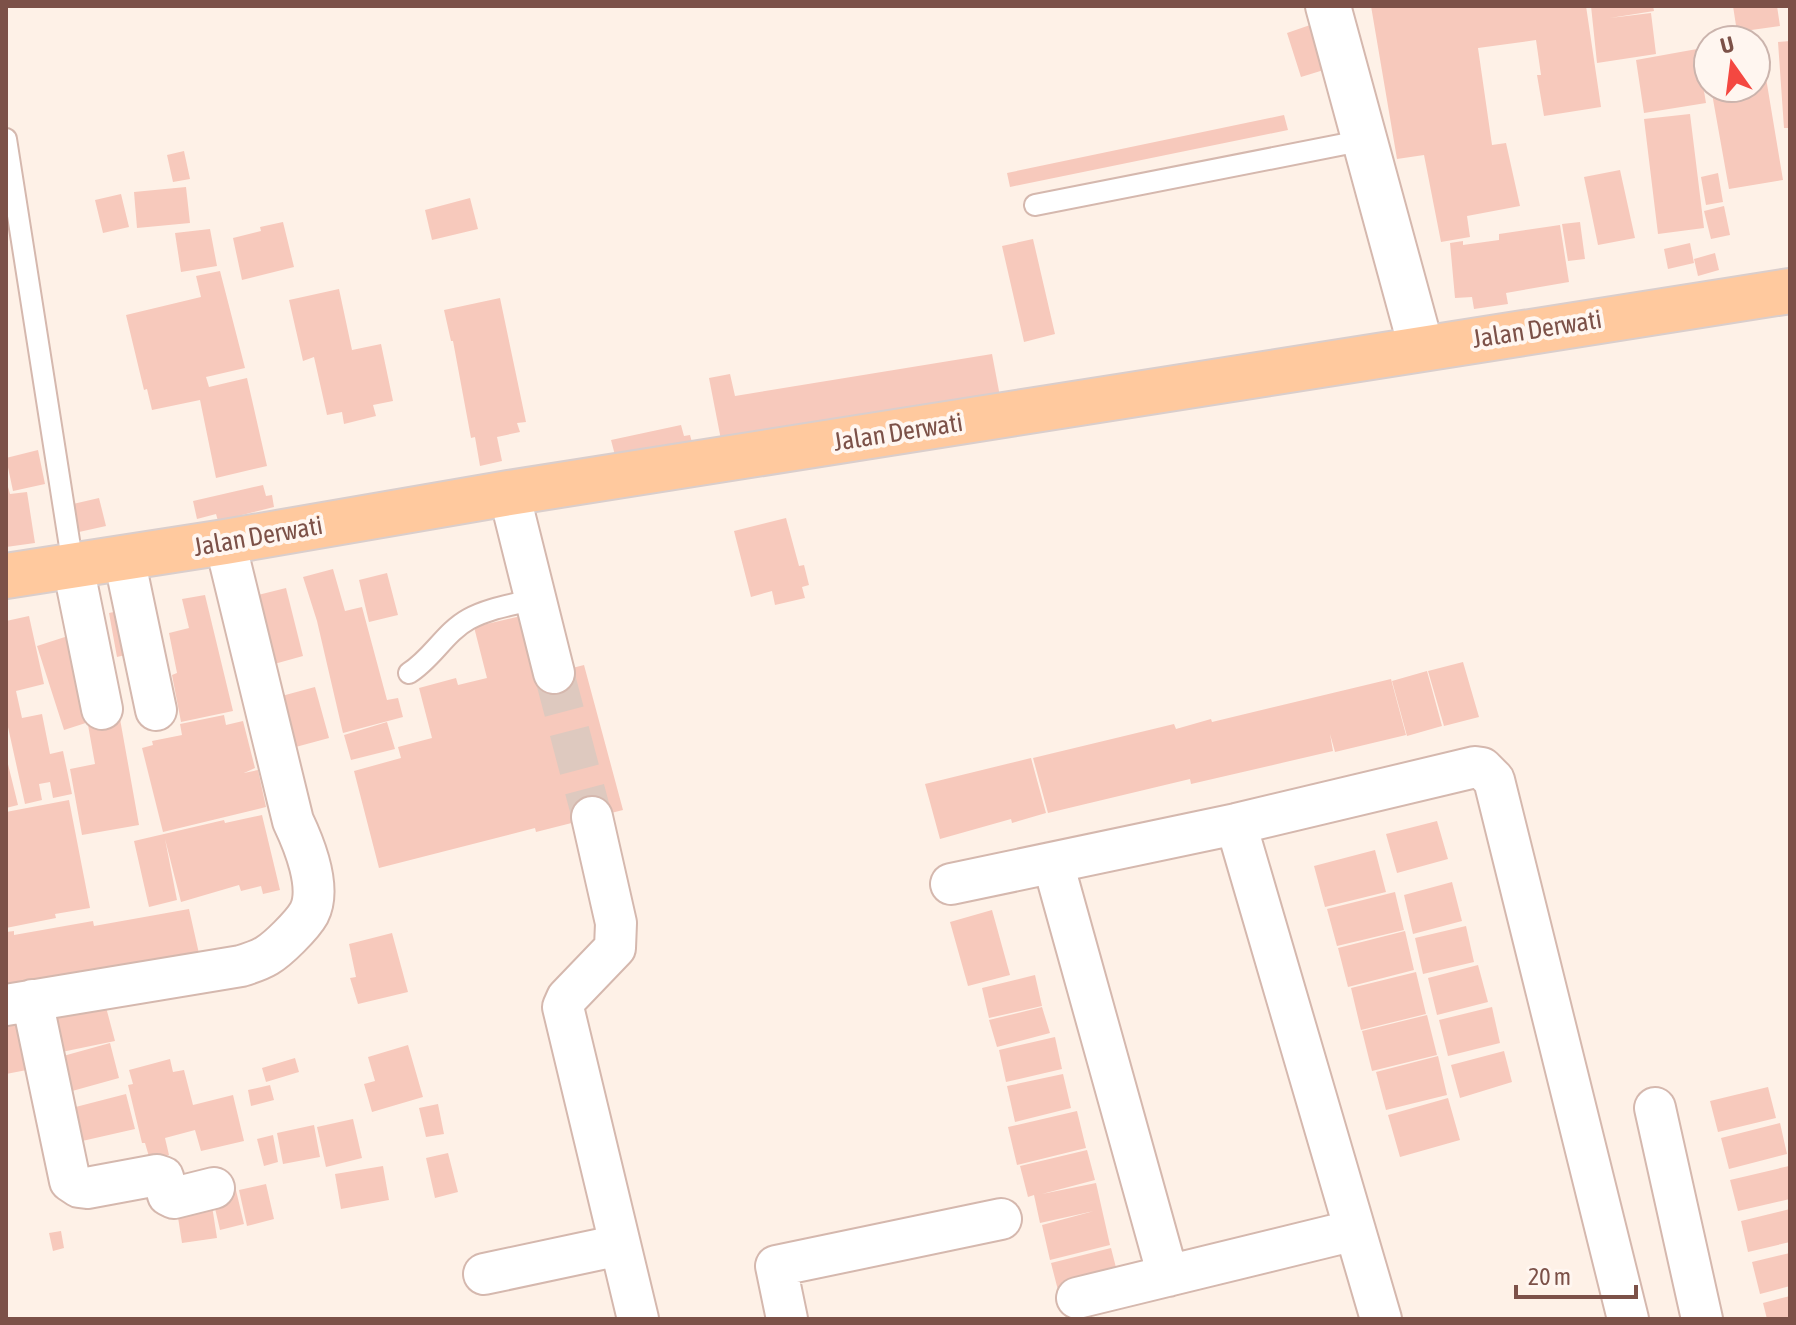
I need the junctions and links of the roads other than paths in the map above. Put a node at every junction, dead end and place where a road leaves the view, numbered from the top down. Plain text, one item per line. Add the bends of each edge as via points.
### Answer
1 (1328, 6) edge
2 (6, 139) edge
3 (1365, 140) junction
4 (1035, 205) dead end
5 (1790, 291) edge
6 (1412, 349) junction
7 (509, 493) junction
8 (225, 542) junction
9 (124, 558) junction
10 (73, 566) junction
11 (6, 576) edge
12 (535, 599) junction
13 (409, 673) dead end
14 (554, 673) tunnel mouth
15 (102, 709) dead end
16 (156, 710) dead end
17 (592, 817) tunnel mouth
18 (1236, 824) junction
19 (1053, 863) junction
20 (951, 884) dead end
21 (19, 1002) edge
22 (1655, 1108) dead end
23 (214, 1188) dead end
24 (1001, 1219) dead end
25 (1355, 1230) junction
26 (620, 1245) junction
27 (484, 1274) dead end
28 (1168, 1276) junction
29 (1077, 1298) dead end
30 (638, 1319) edge
31 (787, 1319) edge
32 (1381, 1319) edge
33 (1628, 1319) edge
34 (1702, 1319) edge

1 - 3 street
2 - 10 lane
3 - 4 lane
3 - 6 street
5 - 6 main road, Jalan Derwati
6 - 7 main road, Jalan Derwati
7 - 8 main road, Jalan Derwati
7 - 12 street
8 - 9 main road, Jalan Derwati
8 - 21 street via 293,821 305,846 313,881 311,910 269,957 241,966
9 - 10 main road, Jalan Derwati
9 - 16 street
10 - 11 main road, Jalan Derwati
10 - 15 street
12 - 13 lane via 468,620
12 - 14 street
17 - 26 street via 616,923 615,948 563,1007
18 - 19 street
18 - 25 street
18 - 33 street via 1475,767 1491,775
19 - 20 street
19 - 28 street
21 - 23 street via 70,1181 87,1188 157,1175 174,1198
22 - 34 street
24 - 31 street via 776,1266
25 - 28 street
25 - 32 street
26 - 27 street
26 - 30 street
28 - 29 street

